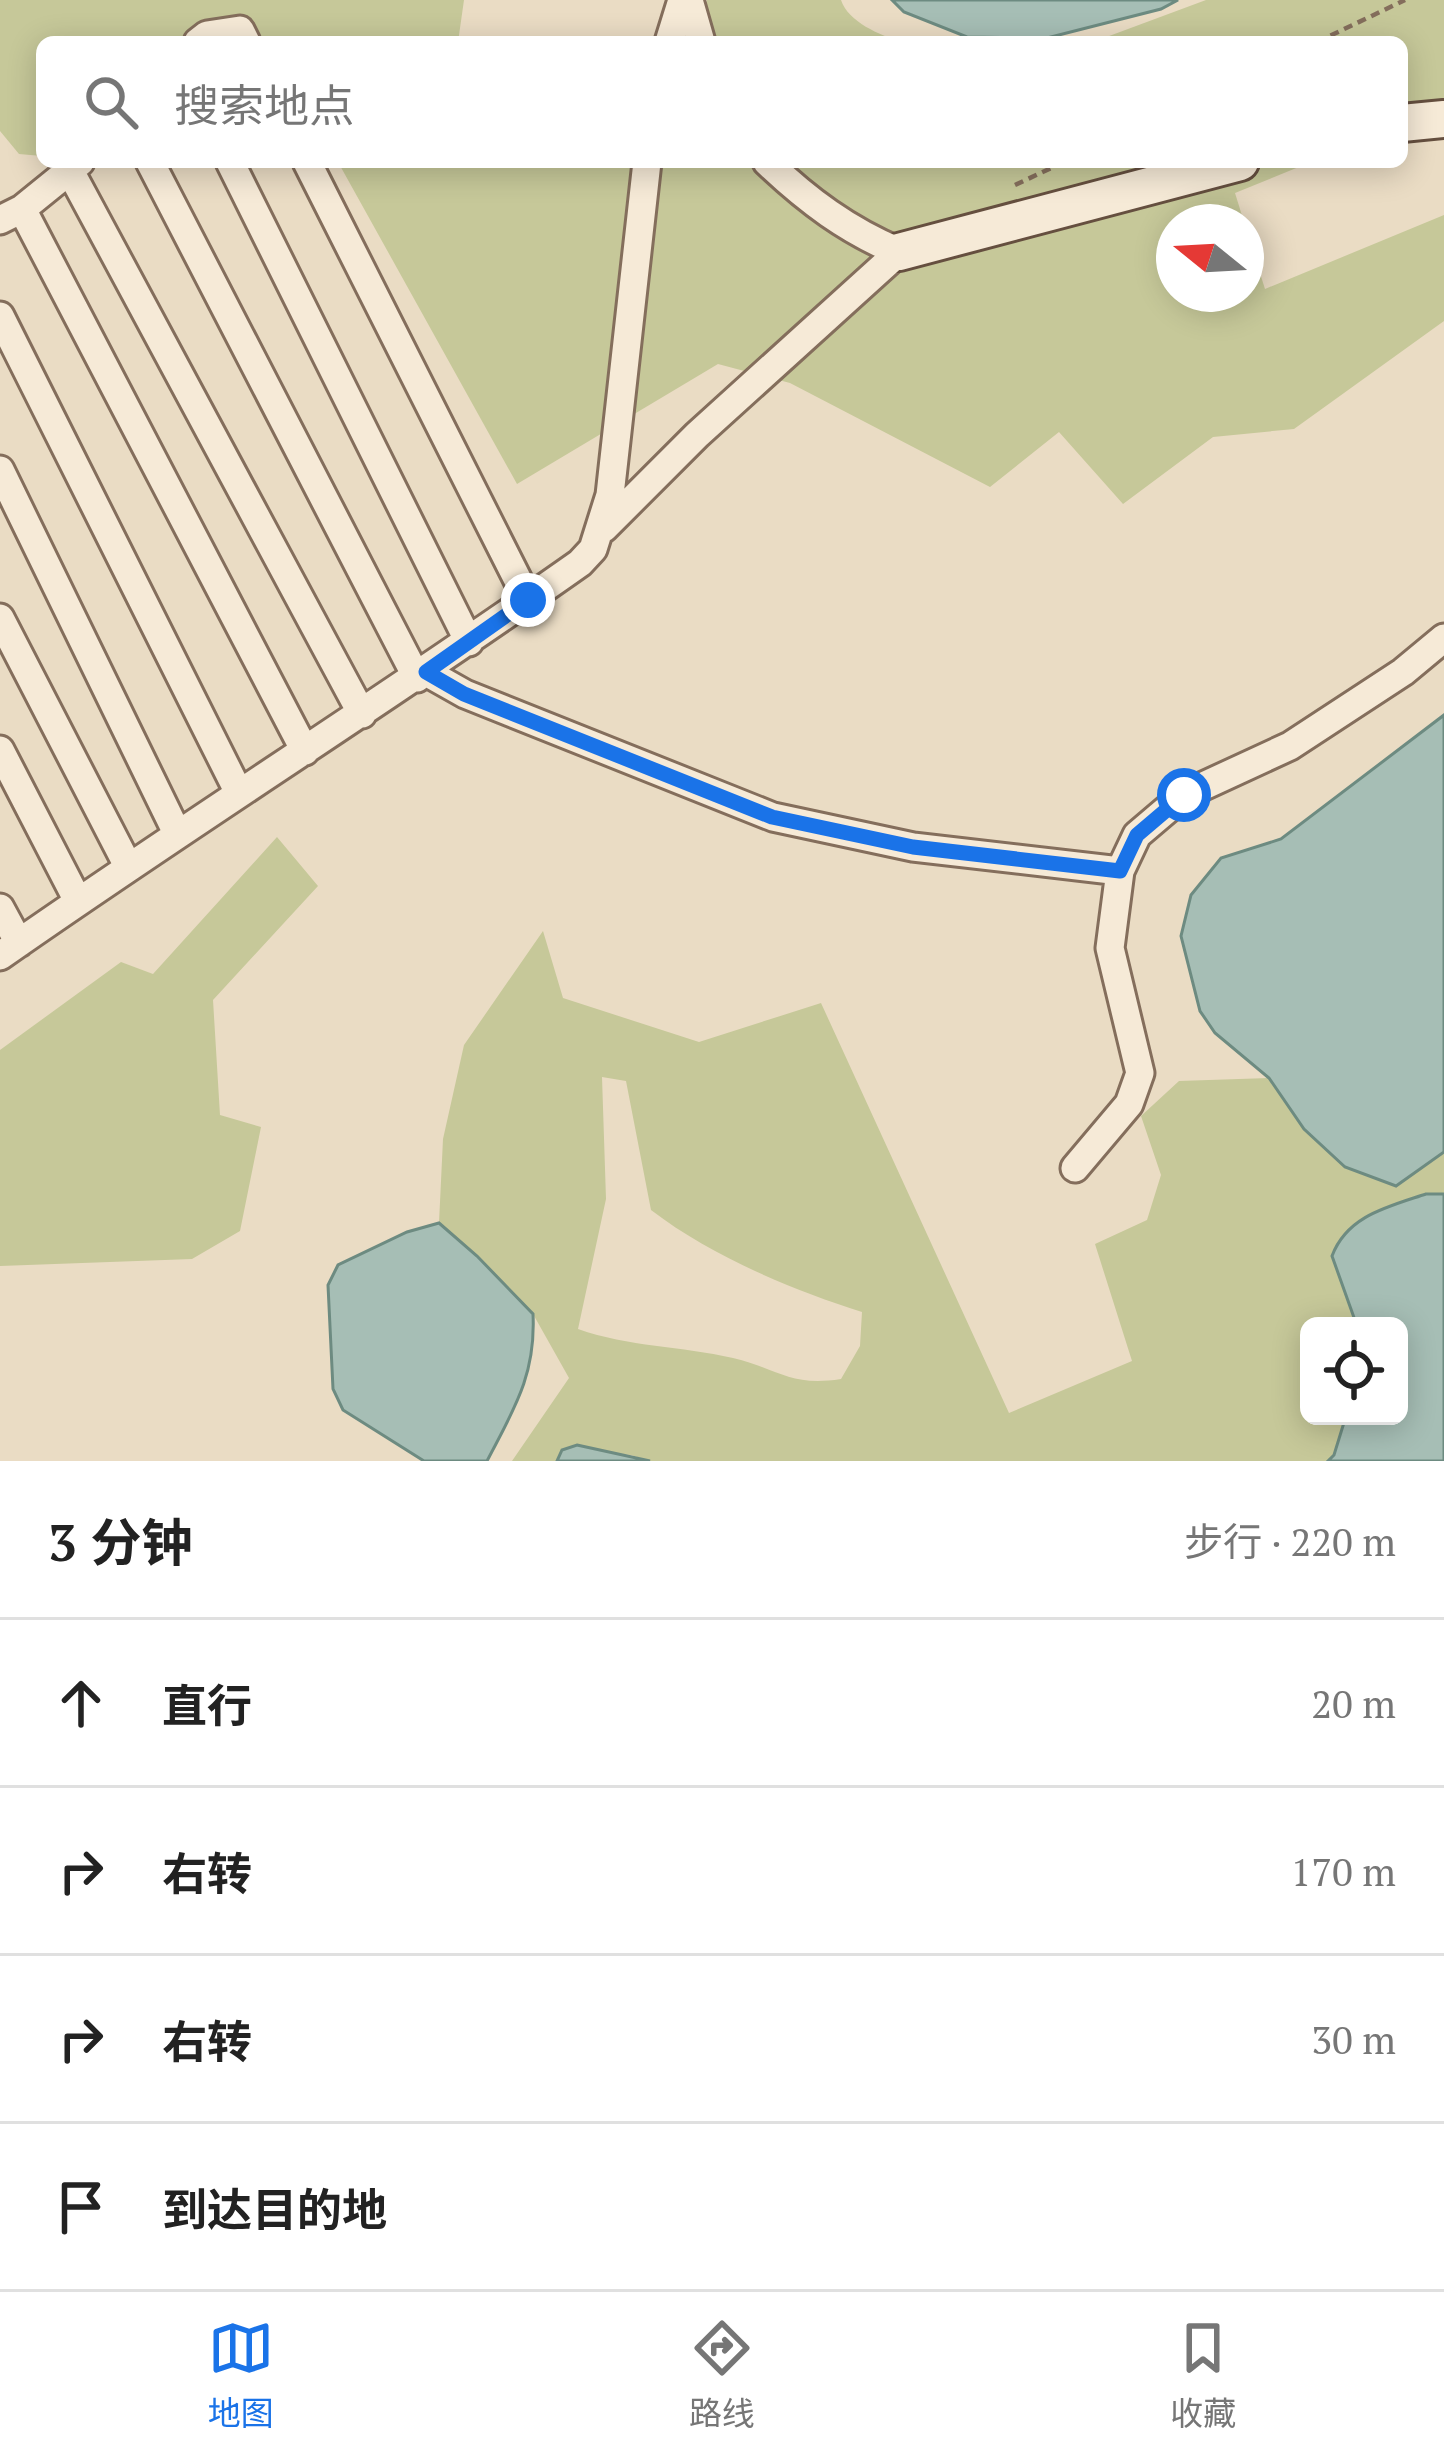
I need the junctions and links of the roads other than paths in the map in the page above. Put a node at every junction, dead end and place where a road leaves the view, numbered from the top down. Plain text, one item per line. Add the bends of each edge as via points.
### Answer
1 (686, 0) edge
2 (206, 36) edge
3 (243, 36) edge
4 (671, 36) edge
5 (699, 36) edge
6 (1444, 119) edge
7 (1408, 122) edge
8 (74, 168) edge
9 (76, 168) edge
10 (153, 168) edge
11 (233, 168) edge
12 (310, 168) edge
13 (646, 168) edge
14 (772, 168) edge
15 (1218, 168) edge
16 (11, 215) edge
17 (899, 253) junction
18 (0, 316) edge
19 (0, 470) edge
20 (598, 534) junction
21 (528, 600) junction
22 (0, 618) edge
23 (1444, 638) edge
24 (469, 642) junction
25 (421, 675) junction
26 (362, 714) junction
27 (0, 750) edge
28 (305, 751) junction
29 (239, 793) junction
30 (177, 833) junction
31 (128, 866) junction
32 (1120, 871) junction
33 (79, 901) junction
34 (0, 908) edge
35 (9, 950) edge
36 (1075, 1168) dead end

1 - 4 street
1 - 5 street
2 - 3 street
6 - 7 street
8 - 16 street
9 - 26 street
10 - 25 street
11 - 24 street
12 - 21 street
13 - 20 street via 610,496
14 - 17 street via 851,232
15 - 17 street
16 - 28 street
17 - 20 street
18 - 29 street
19 - 30 street
20 - 21 street via 580,563
21 - 24 street
22 - 31 street
23 - 32 street via 1290,746 1184,795 1137,835
24 - 25 street
25 - 26 street
25 - 32 street via 772,817 913,847
26 - 28 street
27 - 33 street
28 - 29 street
29 - 30 street
30 - 31 street
31 - 33 street
32 - 36 street via 1110,948 1140,1072 1130,1104
33 - 35 street
34 - 35 street

